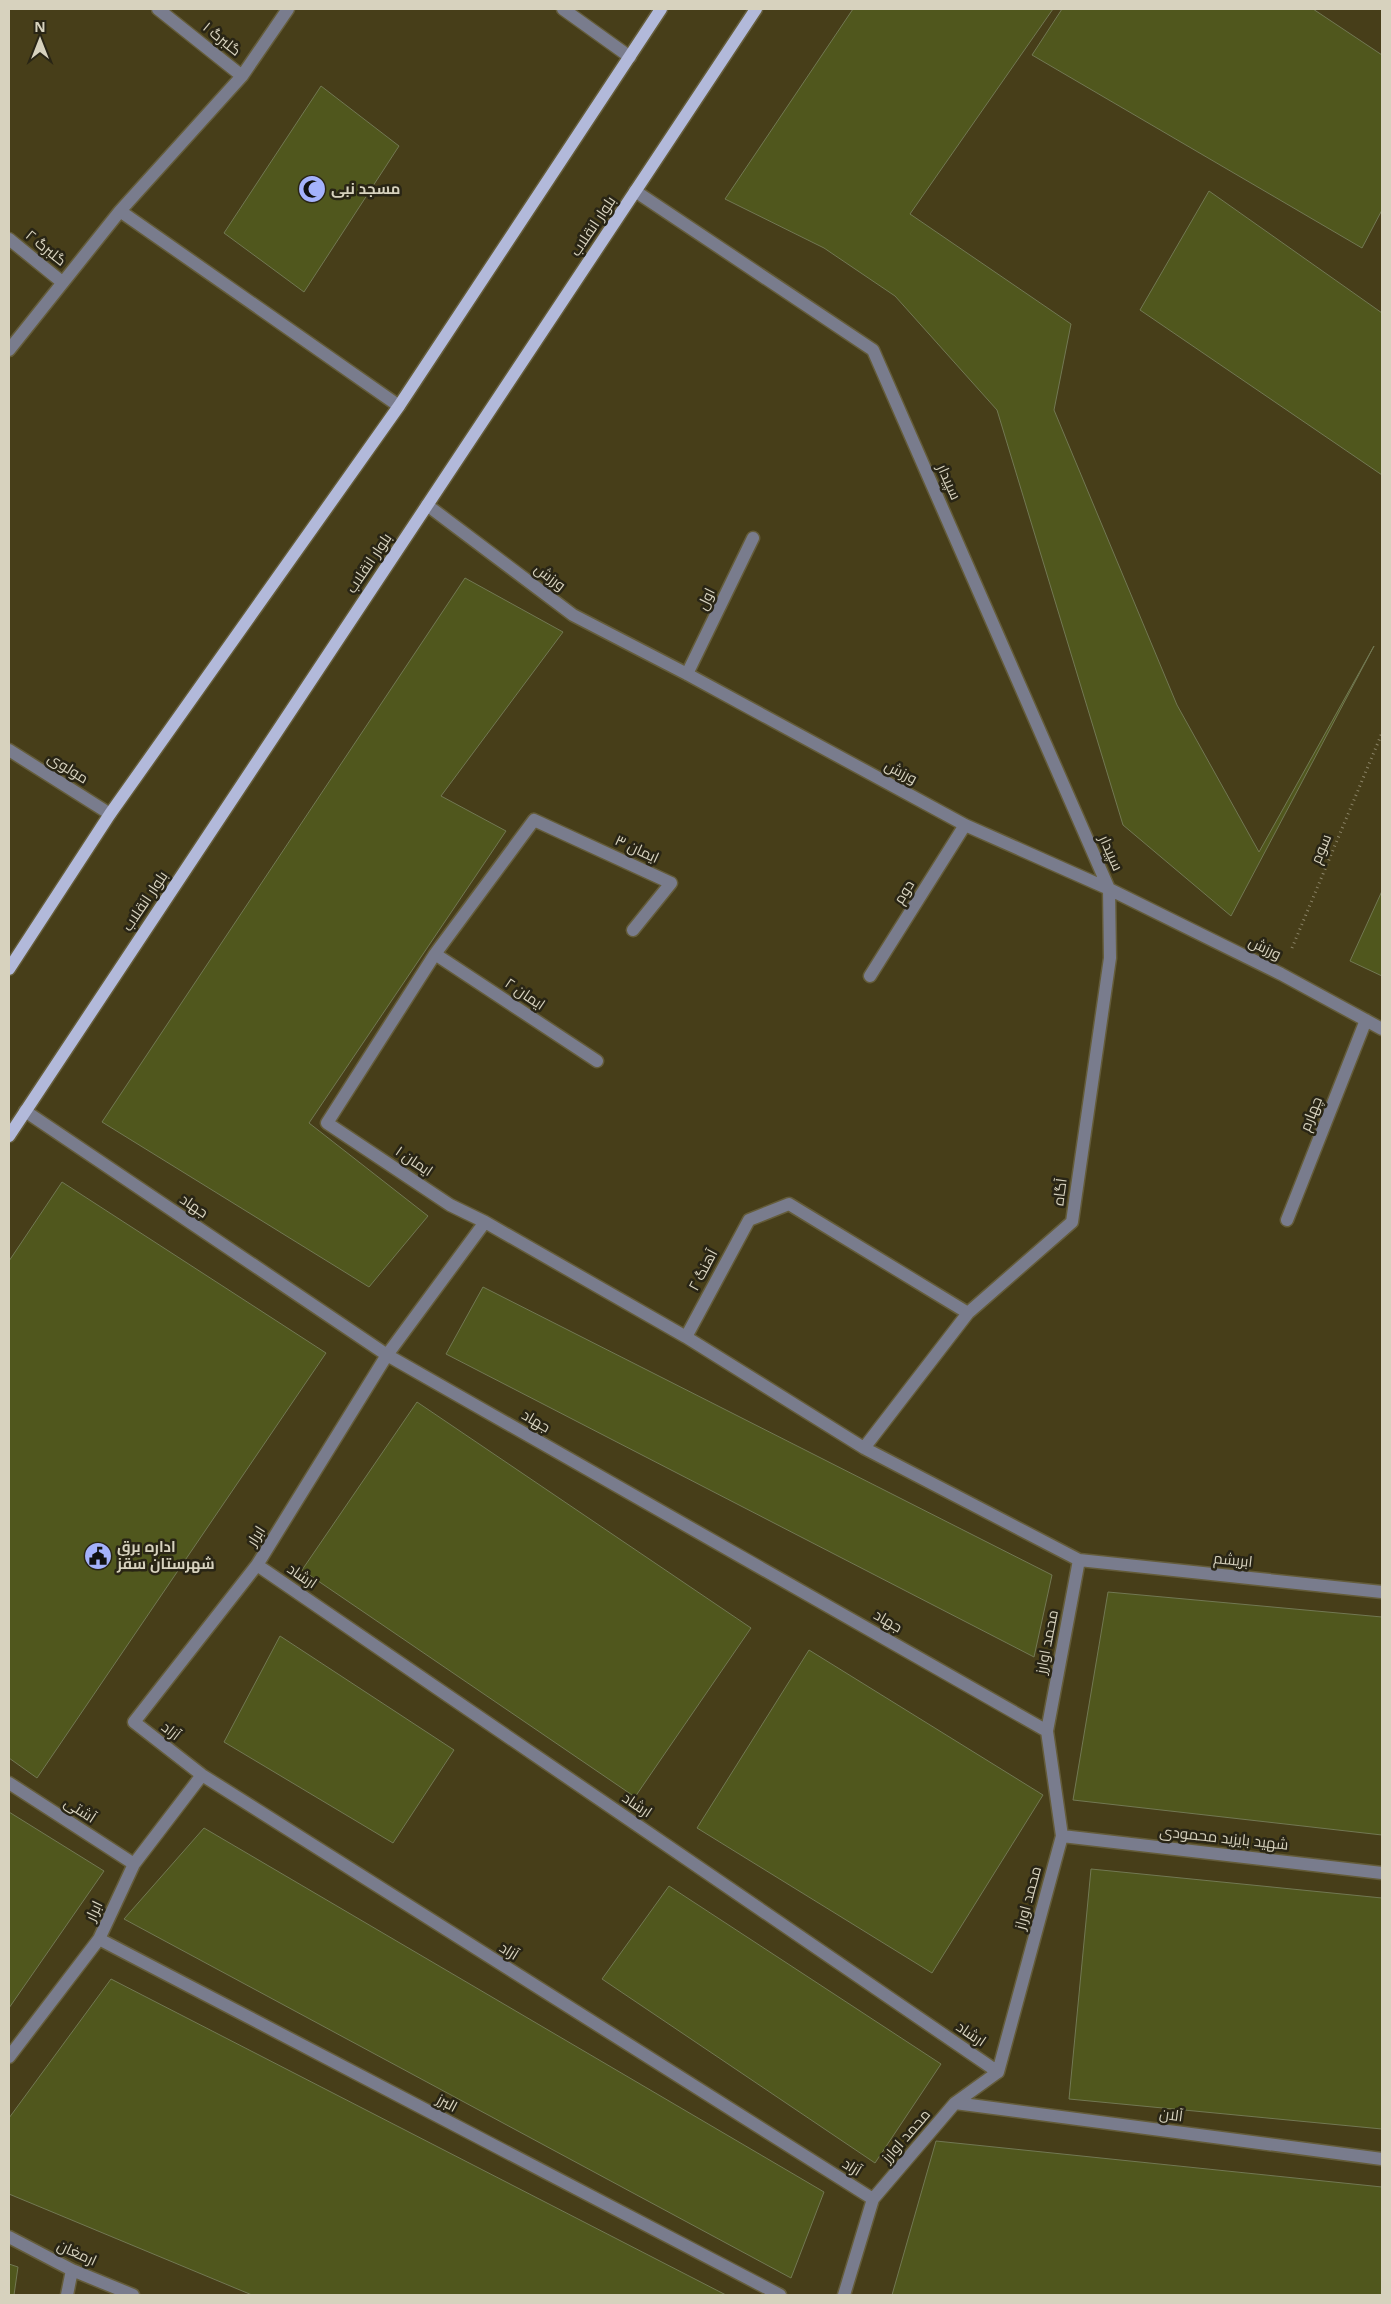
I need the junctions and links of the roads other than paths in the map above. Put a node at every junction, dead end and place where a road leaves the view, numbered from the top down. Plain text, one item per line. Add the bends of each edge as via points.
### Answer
1 (158, 9) edge
2 (288, 9) edge
3 (563, 9) edge
4 (661, 9) edge
5 (756, 9) edge
6 (630, 57) junction
7 (242, 76) junction
8 (635, 192) junction
9 (120, 211) junction
10 (9, 239) edge
11 (62, 282) junction
12 (9, 350) edge
13 (399, 406) junction
14 (427, 505) junction
15 (753, 538) dead end
16 (687, 674) junction
17 (9, 750) edge
18 (110, 814) junction
19 (965, 825) junction
20 (1109, 889) junction
21 (633, 930) dead end
22 (435, 954) junction
23 (9, 969) edge
24 (870, 976) dead end
25 (1366, 1020) junction
26 (1382, 1029) edge
27 (597, 1061) dead end
28 (25, 1111) junction
29 (9, 1136) edge
30 (1287, 1220) dead end
31 (485, 1222) junction
32 (968, 1312) junction
33 (686, 1337) junction
34 (387, 1355) junction
35 (864, 1448) junction
36 (1079, 1560) junction
37 (257, 1565) junction
38 (1382, 1592) edge
39 (134, 1722) joint
40 (1047, 1731) junction
41 (202, 1775) junction
42 (9, 1783) edge
43 (1062, 1836) junction
44 (134, 1864) junction
45 (1382, 1872) edge
46 (98, 1939) junction
47 (9, 2057) edge
48 (998, 2072) junction
49 (955, 2103) junction
50 (1382, 2158) edge
51 (873, 2200) junction
52 (9, 2237) edge
53 (72, 2270) junction
54 (66, 2295) edge
55 (133, 2295) edge
56 (780, 2295) edge
57 (844, 2295) edge

1 - 7 street, گلبرگ ۱
2 - 7 street
3 - 6 street
4 - 6 main road
5 - 8 main road, بلوار انقلاب
6 - 13 main road
7 - 9 street
8 - 14 main road, بلوار انقلاب
8 - 20 street, سپیدار via 873,350
9 - 11 street
9 - 13 street
10 - 11 street, گلبرگ ۲
11 - 12 street
13 - 18 main road
14 - 16 street, ورزش via 574,615
14 - 28 main road, بلوار انقلاب
15 - 16 street, اول
16 - 19 street, ورزش
17 - 18 street, مولوی
18 - 23 main road
19 - 20 street, ورزش
19 - 24 street, دوم
20 - 25 street, ورزش
20 - 32 street, آگاه via 1110,958 1072,1222
21 - 22 street, ایمان ۳ via 671,882 534,820
22 - 27 street, ایمان ۲
22 - 31 street, ایمان ۱ via 327,1123 450,1205
25 - 26 street, ورزش
25 - 30 street, چهارم
28 - 29 main road, بلوار انقلاب
28 - 34 street, جهاد
31 - 33 street, ایمان ۱
31 - 34 street, ابرار
32 - 33 street, آهنگ ۲ via 789,1204 749,1220
32 - 35 street, آگاه
33 - 35 street, ایمان ۱
34 - 37 street, ابرار
34 - 40 street, جهاد
35 - 36 street, ایمان ۱
36 - 38 street, ابریشم
36 - 40 street, محمد اوارز
37 - 39 street, ابرار
37 - 48 street, ارشاد
39 - 41 street, آزاد
40 - 43 street, محمد اوراز
41 - 44 street, ابرار
41 - 51 street, آزاد
42 - 44 street, آشتی
43 - 45 street, شهید بایزید محمودی
43 - 48 street, محمد اوراز
44 - 46 street, ابرار
46 - 47 street, ابرار
46 - 56 street, البرز
48 - 49 street, محمد اوارز
49 - 50 street, آلان
49 - 51 street, محمد اوارز
51 - 57 street, محمد اوارز
52 - 53 street, ارمغان
53 - 54 street
53 - 55 street, ارمغان

